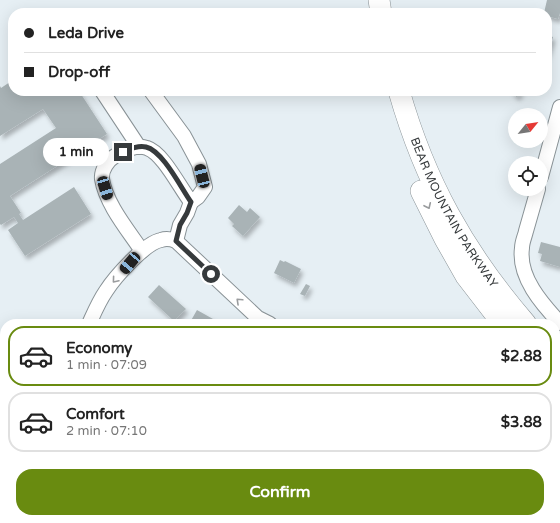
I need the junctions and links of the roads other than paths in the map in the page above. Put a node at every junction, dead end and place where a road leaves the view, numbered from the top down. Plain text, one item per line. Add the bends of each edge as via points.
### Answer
1 (105, 96) edge
2 (155, 96) edge
3 (387, 96) edge
4 (401, 96) edge
5 (560, 107) edge
6 (139, 147) junction
7 (547, 156) edge
8 (536, 196) edge
9 (191, 202) junction
10 (176, 241) junction
11 (142, 252) junction
12 (92, 319) edge
13 (260, 319) edge
14 (499, 319) edge
15 (522, 319) edge
16 (557, 319) edge

1 - 6 street
2 - 9 street via 184,136 199,164 205,188
3 -> 14 highway, BEAR MOUNTAIN PARKWAY via 402,144 435,221 466,276
4 - 15 highway, BEAR MOUNTAIN PARKWAY via 422,160 445,208 482,268
5 - 7 street
6 - 9 street via 146,147 162,158
6 - 11 street via 112,158 104,168 102,178 109,199
8 - 16 street via 522,248 522,259 532,286
9 - 10 street via 180,225
10 - 11 street via 168,238 160,240 147,246
13 -> 10 street
11 -> 12 street via 106,291

